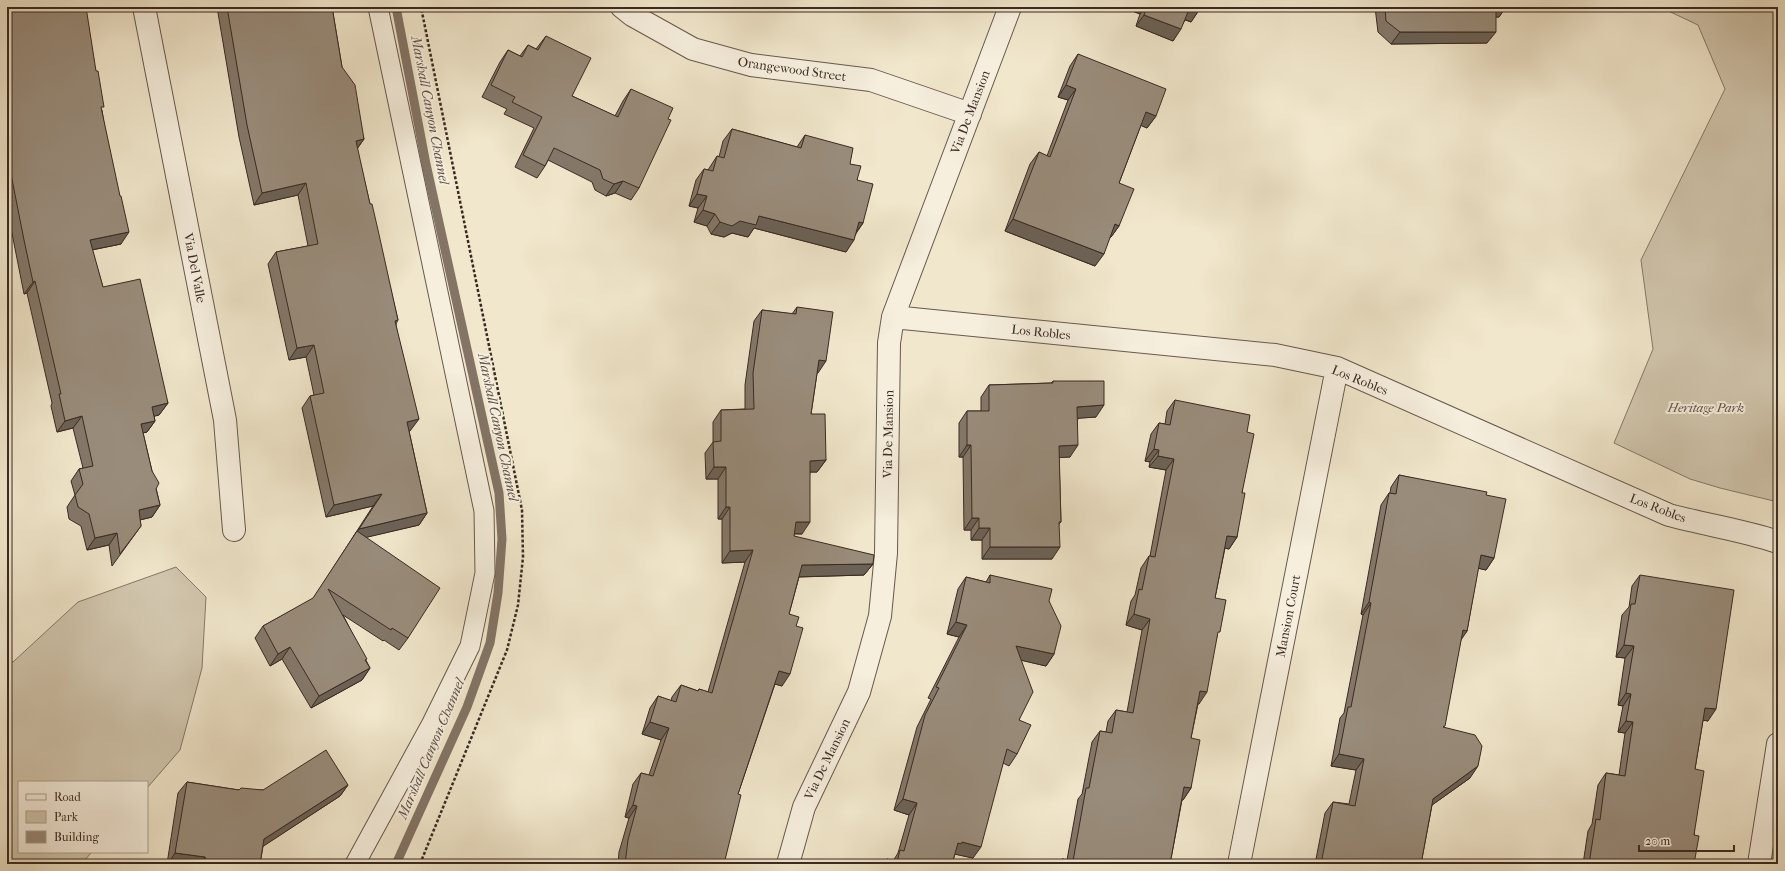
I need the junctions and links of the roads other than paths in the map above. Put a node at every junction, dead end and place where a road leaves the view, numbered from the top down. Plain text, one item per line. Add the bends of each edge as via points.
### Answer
1 (144, 7) edge
2 (378, 7) edge
3 (622, 7) edge
4 (1010, 7) edge
5 (970, 114) junction
6 (892, 317) junction
7 (1336, 368) junction
8 (234, 530) dead end
9 (1778, 542) edge
10 (1778, 744) edge
11 (355, 864) edge
12 (788, 864) edge
13 (1239, 864) edge
14 (1759, 864) edge

1 - 8 street, Via Del Valle via 225,420
2 - 11 lane via 484,511 485,573 470,646 432,723
3 - 5 street, Orangewood Street via 693,48 751,65 871,80
4 - 5 street, Via De Mansion
5 - 6 street, Via De Mansion
6 - 7 street, Los Robles via 1275,355
6 - 12 street, Via De Mansion via 889,343 886,553 880,616 859,692 804,807
7 - 9 street, Los Robles via 1670,515 1751,533
7 - 13 street, Mansion Court
10 - 14 street

